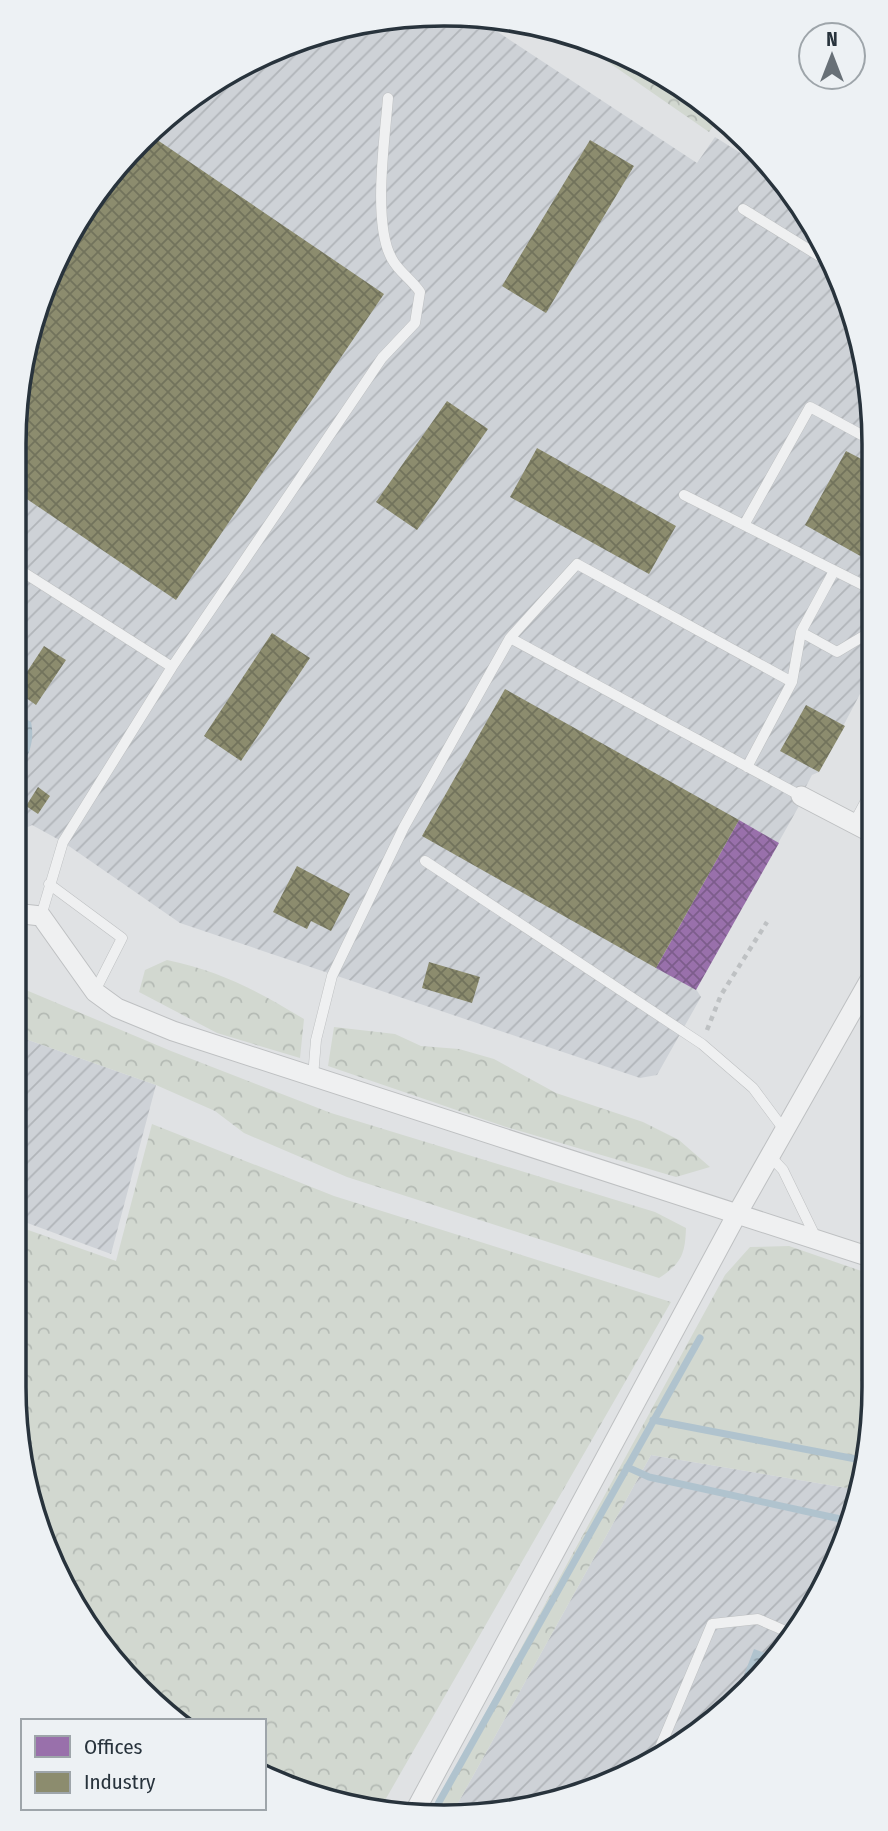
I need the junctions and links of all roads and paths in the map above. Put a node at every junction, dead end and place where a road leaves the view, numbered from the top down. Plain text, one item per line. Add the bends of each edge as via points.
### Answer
1 (388, 98) dead end
2 (743, 209) dead end
3 (816, 254) edge
4 (862, 435) edge
5 (684, 495) dead end
6 (744, 525) junction
7 (834, 570) junction
8 (26, 574) edge
9 (862, 584) edge
10 (802, 632) junction
11 (862, 637) edge
12 (510, 638) junction
13 (172, 667) junction
14 (792, 682) junction
15 (747, 767) junction
16 (801, 796) joint
17 (862, 827) edge
18 (425, 861) dead end
19 (50, 884) junction
20 (26, 914) edge
21 (41, 916) junction
22 (767, 922) dead end
23 (95, 992) junction
24 (862, 994) edge
25 (702, 1044) junction
26 (313, 1077) junction
27 (785, 1131) junction
28 (771, 1157) junction
29 (737, 1214) junction
30 (816, 1240) junction
31 (862, 1255) edge
32 (783, 1630) edge
33 (662, 1743) edge
34 (419, 1804) edge

1 - 13 lane via 381,182 386,239 392,259 419,292 415,323 382,358
2 - 3 lane
4 - 6 lane via 810,407
5 - 6 lane
6 - 7 lane
7 - 9 lane
7 - 10 lane
8 - 13 lane
10 - 11 lane via 837,652
10 - 14 lane
12 - 14 lane via 577,564
12 - 15 lane
12 - 26 lane via 404,827 332,976 316,1040
13 - 19 lane via 63,842
14 - 15 lane
15 - 16 lane
16 - 17 street
18 - 25 lane
19 - 21 lane
19 - 23 lane via 122,938
20 - 21 street
21 - 23 street
22 - 25 path via 721,995
23 - 26 street via 117,1008 173,1031
24 - 27 street
25 - 27 lane via 753,1088
26 - 29 street
27 - 28 street
28 - 29 street
28 - 30 lane via 783,1170
29 - 30 street
29 - 34 street
30 - 31 street
32 - 33 lane via 758,1619 712,1624

